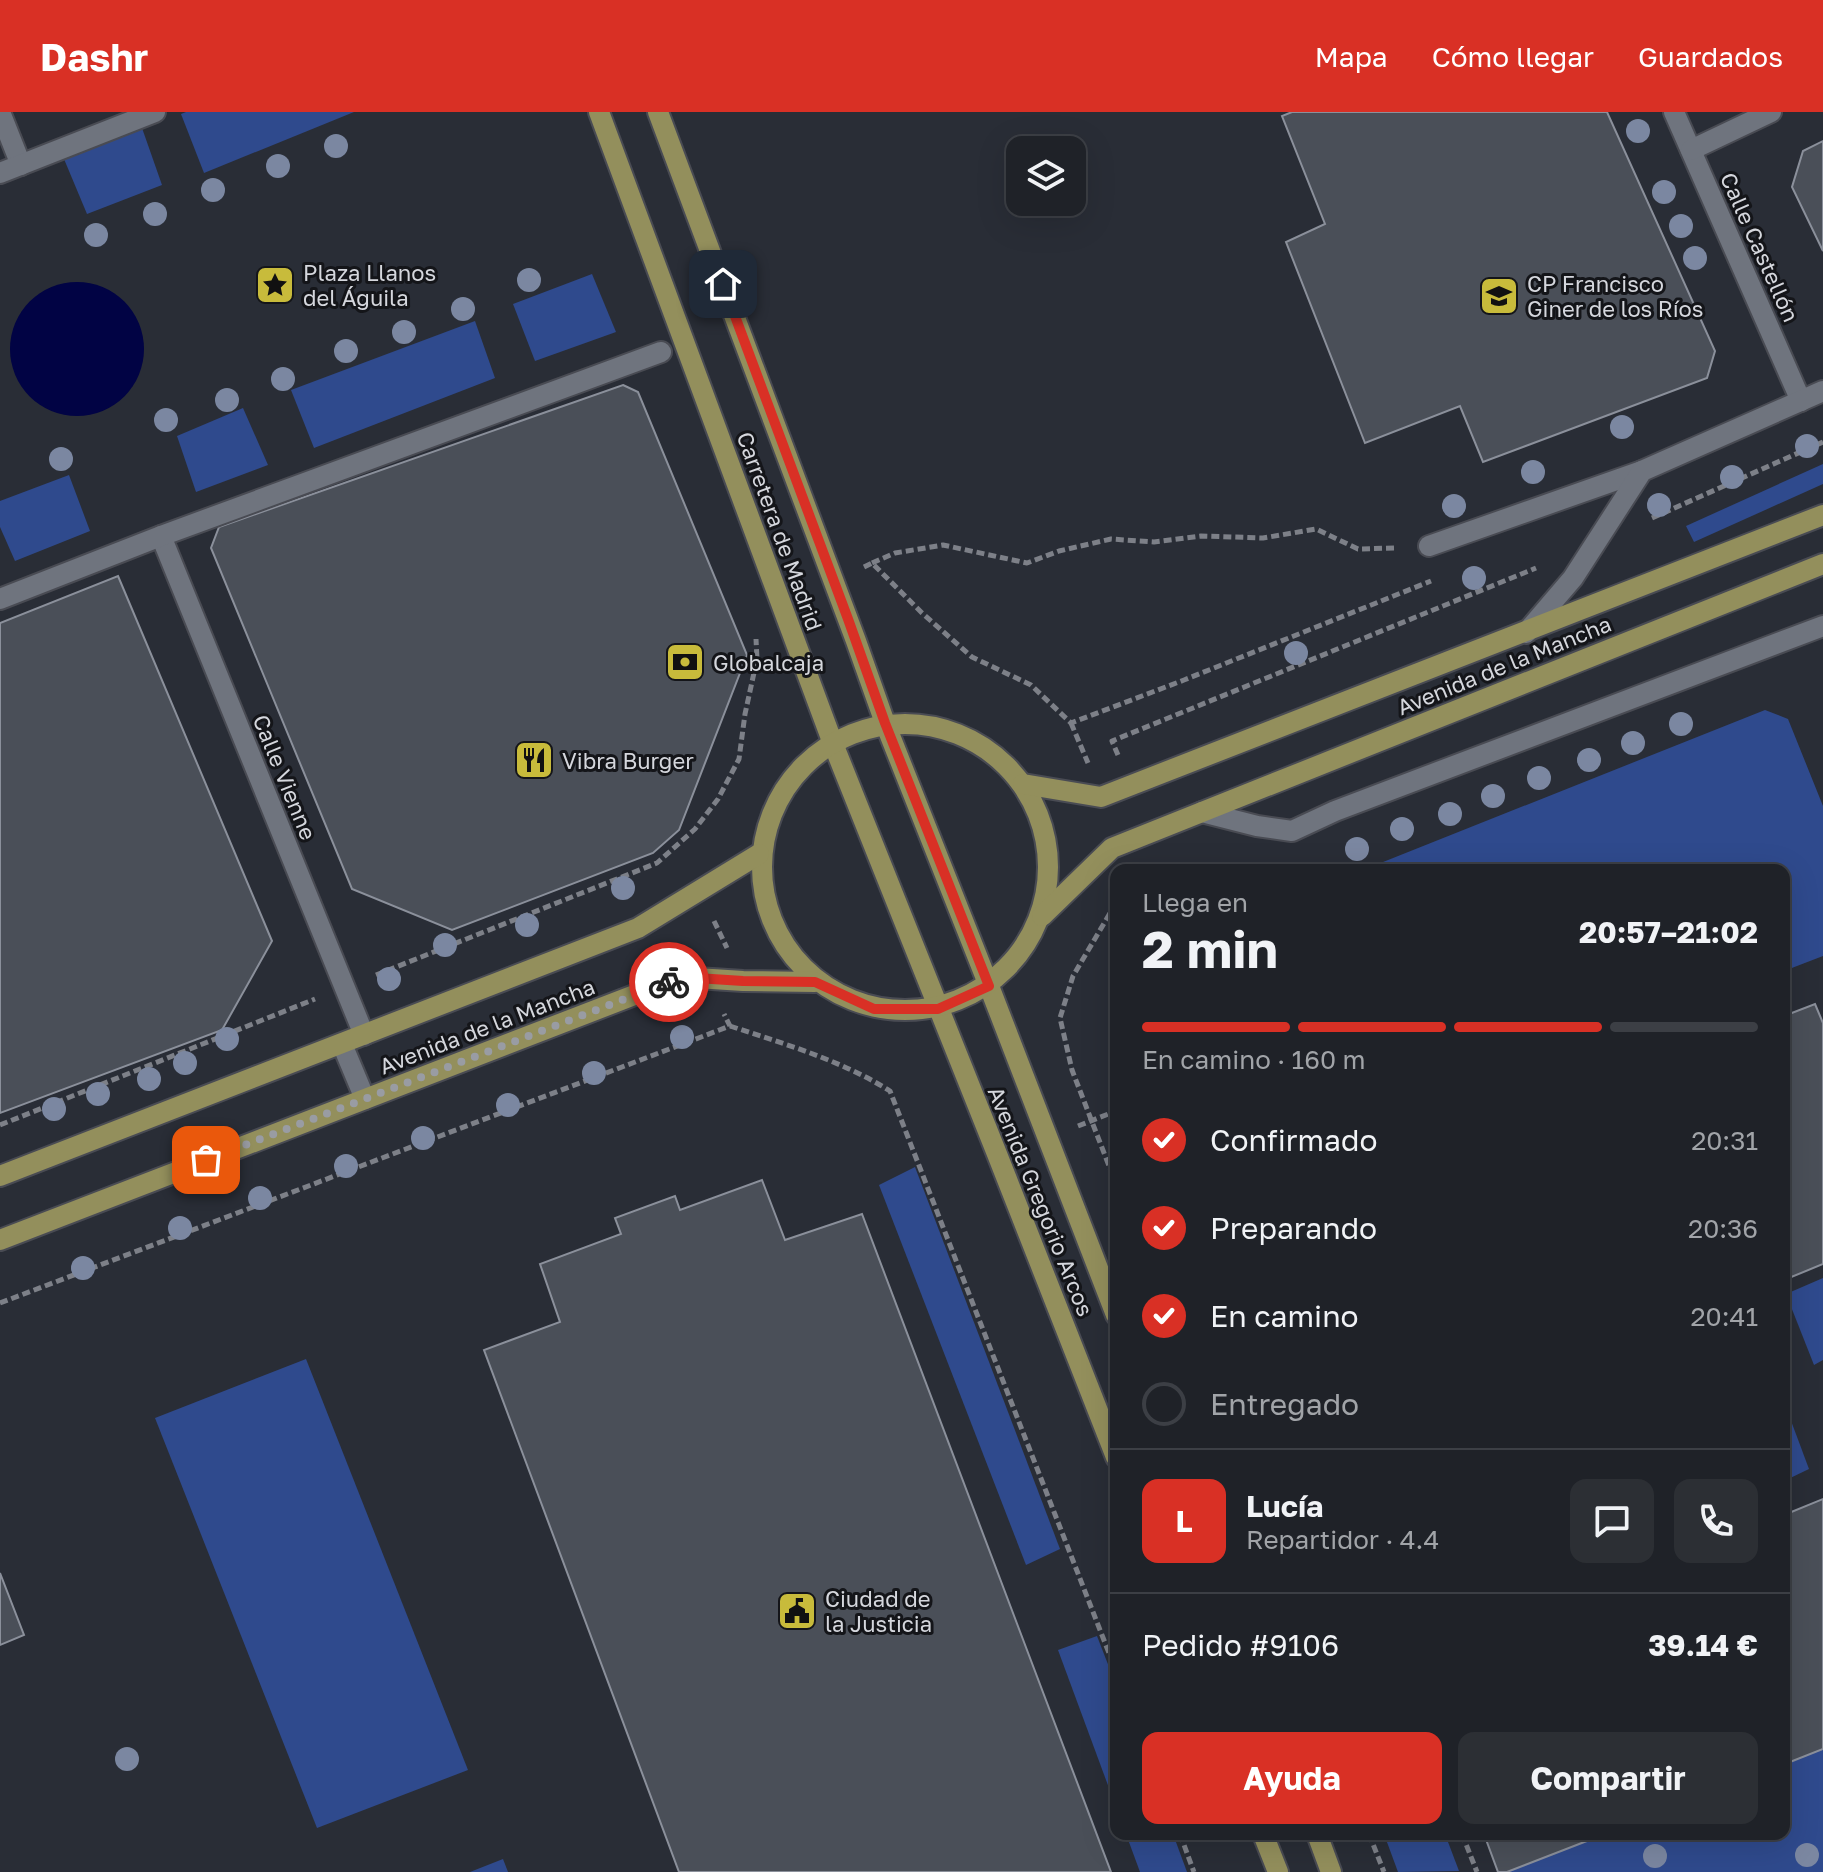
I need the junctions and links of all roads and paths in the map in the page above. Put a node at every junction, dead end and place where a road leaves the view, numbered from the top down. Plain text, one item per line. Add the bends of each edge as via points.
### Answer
1 (0, 112) edge
2 (155, 112) edge
3 (599, 112) edge
4 (658, 112) edge
5 (1674, 112) edge
6 (1771, 112) edge
7 (1691, 150) junction
8 (21, 165) junction
9 (0, 173) edge
10 (661, 352) dead end
11 (1823, 391) edge
12 (1801, 401) junction
13 (1823, 442) edge
14 (1642, 471) junction
15 (1823, 515) edge
16 (161, 536) junction
17 (1596, 543) junction
18 (1429, 546) joint
19 (872, 563) dead end
20 (1823, 564) edge
21 (1537, 567) dead end
22 (0, 599) edge
23 (1823, 626) edge
24 (1526, 633) junction
25 (885, 723) junction
26 (832, 741) junction
27 (1023, 784) junction
28 (1132, 786) junction
29 (1202, 812) junction
30 (759, 854) junction
31 (699, 891) junction
32 (1110, 913) edge
33 (1042, 916) junction
34 (707, 979) junction
35 (743, 981) junction
36 (815, 982) junction
37 (989, 986) junction
38 (938, 1009) junction
39 (730, 1026) junction
40 (364, 1035) junction
41 (342, 1044) junction
42 (365, 1099) junction
43 (1110, 1168) edge
44 (0, 1176) edge
45 (0, 1240) edge
46 (1110, 1299) edge
47 (0, 1303) edge
48 (1110, 1442) edge
49 (1110, 1656) edge
50 (1182, 1840) edge
51 (1265, 1840) edge
52 (1319, 1840) edge
53 (1371, 1840) edge
54 (1464, 1840) edge
55 (1194, 1872) edge
56 (1278, 1872) edge
57 (1331, 1872) edge
58 (1384, 1872) edge
59 (1477, 1872) edge

1 - 8 street
2 - 8 street
3 - 26 main road, Carretera de Madrid
4 - 25 main road, Carretera de Madrid
5 - 7 street, Calle Castellón
6 - 7 street
7 - 12 street, Calle Castellón
8 - 9 street
10 - 16 street
11 - 12 street
12 - 14 street
13 - 17 path
14 - 17 street, Avenida de la Mancha
14 - 18 street
15 - 24 main road, Avenida de la Mancha
16 - 22 street
16 - 40 street, Calle Vienne
17 - 24 street, Avenida de la Mancha
18 - 19 path via 1358,549 1316,529 1263,538 1111,539 1027,563 943,545 895,553
20 - 29 main road, Avenida de la Mancha
21 - 28 path via 1112,741
23 - 29 street via 1292,831
24 - 28 main road, Avenida de la Mancha
25 - 26 main road, Avenida de la Mancha
25 - 27 main road, Avenida de la Mancha via 938,726 986,747
25 - 37 main road, Carretera de Madrid
26 - 30 main road, Avenida de la Mancha via 782,789
26 - 38 main road, Carretera de Madrid
27 - 28 main road, Avenida de la Mancha via 1101,797
27 - 33 main road, Avenida de la Mancha via 1048,848
29 - 33 main road, Avenida de la Mancha via 1112,848
30 - 31 main road, Avenida de la Mancha
30 - 36 main road, Avenida de la Mancha via 771,926
31 - 35 path
31 - 40 main road, Avenida de la Mancha via 638,928
32 - 43 path via 1073,976 1060,1018 1072,1070
33 - 37 main road, Avenida de la Mancha via 1021,955
34 - 35 main road, Avenida de la Mancha
34 - 39 path
34 - 42 main road, Avenida de la Mancha via 681,977
35 - 36 main road, Avenida de la Mancha
36 - 38 main road, Avenida de la Mancha via 874,1009
37 - 38 main road, Avenida de la Mancha
37 - 46 main road, Avenida Gregorio Arcos
38 - 48 main road, Avenida Gregorio Arcos
39 - 47 path
39 - 49 path via 805,1051 890,1091
40 - 41 main road, Avenida de la Mancha
41 - 42 street, Avenida de la Mancha
41 - 44 main road, Avenida de la Mancha
42 - 45 main road, Avenida de la Mancha
50 - 55 path
51 - 56 main road
52 - 57 main road
53 - 58 path
54 - 59 path

